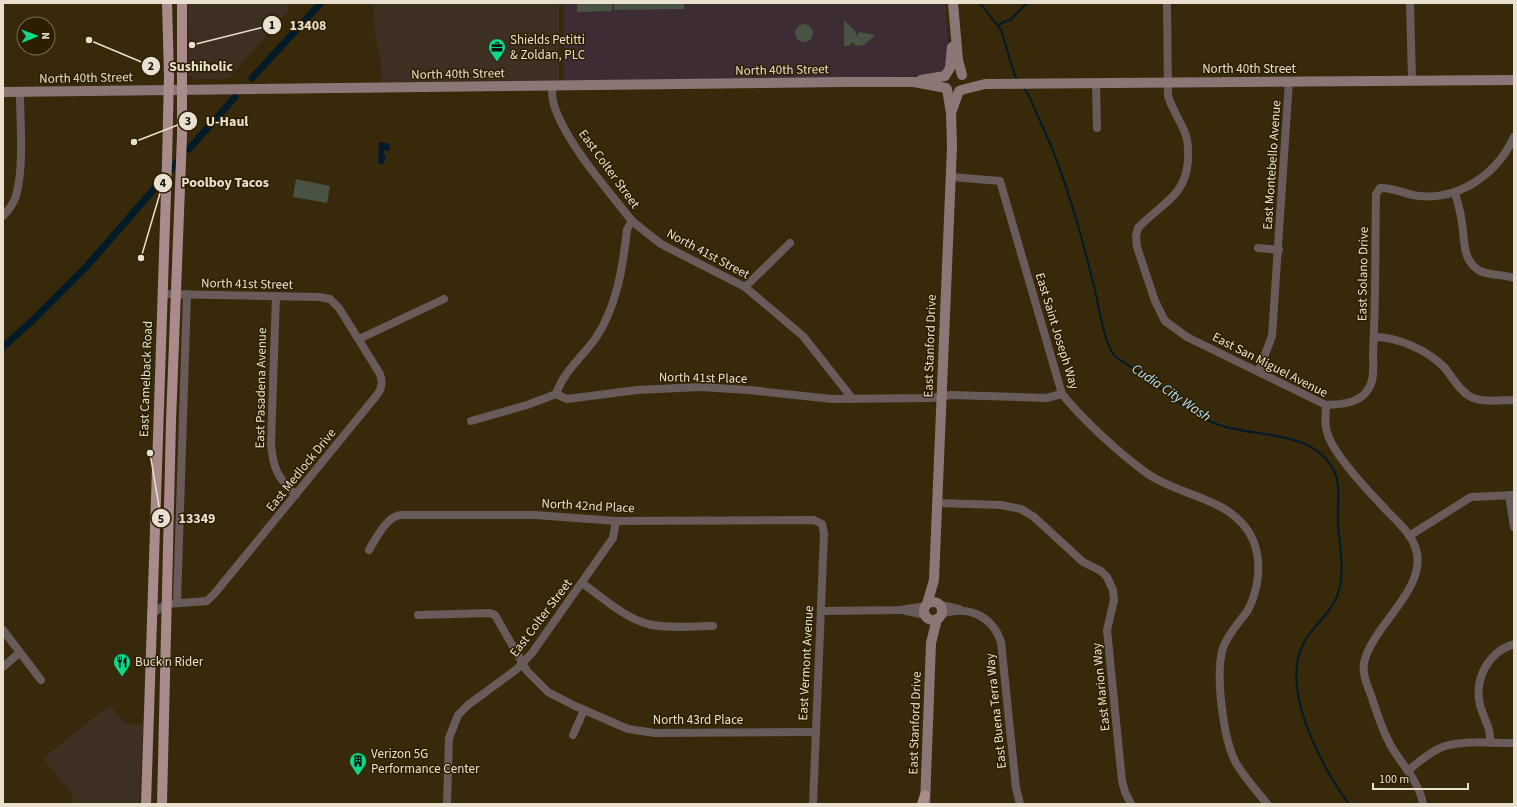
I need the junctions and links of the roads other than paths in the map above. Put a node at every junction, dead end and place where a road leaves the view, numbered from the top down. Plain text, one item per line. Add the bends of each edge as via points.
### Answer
1 (167, 3) edge
2 (182, 3) edge
3 (949, 3) edge
4 (953, 3) edge
5 (1167, 3) edge
6 (1410, 3) edge
7 (946, 75) junction
8 (962, 75) junction
9 (1514, 80) edge
10 (1289, 81) junction
11 (1412, 81) junction
12 (914, 82) junction
13 (1096, 83) junction
14 (1169, 83) junction
15 (985, 84) junction
16 (552, 87) junction
17 (946, 89) junction
18 (168, 90) junction
19 (182, 90) junction
20 (960, 90) junction
21 (3, 92) edge
22 (20, 92) junction
23 (951, 112) junction
24 (1097, 128) dead end
25 (1514, 137) edge
26 (951, 177) junction
27 (1455, 193) junction
28 (3, 216) edge
29 (632, 221) junction
30 (790, 243) dead end
31 (1258, 248) dead end
32 (1279, 250) junction
33 (1514, 278) edge
34 (745, 287) junction
35 (163, 294) junction
36 (182, 294) junction
37 (276, 296) junction
38 (330, 299) joint
39 (444, 299) dead end
40 (1374, 336) junction
41 (359, 339) junction
42 (1259, 370) junction
43 (556, 394) junction
44 (1062, 394) junction
45 (941, 397) junction
46 (852, 398) junction
47 (1514, 400) edge
48 (1326, 404) junction
49 (471, 422) dead end
50 (296, 495) junction
51 (1512, 495) edge
52 (937, 503) junction
53 (616, 521) junction
54 (822, 524) joint
55 (1514, 527) edge
56 (1409, 536) junction
57 (369, 550) dead end
58 (934, 580) junction
59 (582, 583) junction
60 (172, 603) junction
61 (821, 611) junction
62 (926, 611) junction
63 (939, 611) junction
64 (151, 614) junction
65 (418, 615) dead end
66 (713, 626) dead end
67 (3, 630) edge
68 (931, 643) junction
69 (1514, 644) edge
70 (19, 652) junction
71 (523, 663) junction
72 (3, 667) edge
73 (41, 680) dead end
74 (584, 710) junction
75 (148, 724) junction
76 (164, 724) junction
77 (815, 732) junction
78 (573, 735) dead end
79 (1490, 743) junction
80 (1514, 743) edge
81 (1408, 771) junction
82 (924, 801) edge
83 (146, 804) edge
84 (162, 804) edge
85 (447, 804) edge
86 (813, 804) edge
87 (1020, 804) edge
88 (1131, 804) edge
89 (1267, 804) edge
90 (1423, 804) edge

1 - 18 main road, East Camelback Road
2 - 19 main road, East Camelback Road
3 - 7 street via 952,51 950,68
4 - 8 street via 958,60
5 - 14 street
6 - 11 street
7 - 8 street via 956,71
7 - 12 street, North 40th Street
7 - 17 street via 943,82
8 - 15 street, North 40th Street
8 - 20 street via 964,82
9 - 11 street, North 40th Street
10 - 11 street, North 40th Street
10 - 14 street, North 40th Street
10 - 32 street, East Montebello Avenue
12 - 16 street, North 40th Street
12 - 17 street, North 40th Street
13 - 14 street, North 40th Street
13 - 15 street, North 40th Street
13 - 24 street
14 - 42 street, East San Miguel Avenue via 1168,96 1185,134 1188,148 1185,179 1172,198 1138,228 1137,247 1155,301 1165,321 1187,337
15 - 20 street, North 40th Street
16 - 19 street, North 40th Street
16 - 29 street, East Colter Street via 554,108 570,137
17 - 20 street via 953,92
17 - 23 street, East Stanford Drive
18 - 19 street, North 40th Street
18 - 22 street, North 40th Street
18 - 35 main road, East Camelback Road
19 - 36 main road, East Camelback Road
20 - 23 street, East Stanford Drive
21 - 22 street, North 40th Street
22 - 28 street via 17,193 12,206
23 - 26 street, East Stanford Drive
25 - 27 street via 1503,156 1486,175
26 - 44 street, East Saint Joseph Way via 1000,181
26 - 45 street, East Stanford Drive
27 - 33 street via 1464,247 1471,263 1490,274
27 - 40 street, East Solano Drive via 1418,196 1391,188 1380,188 1376,194
29 - 34 street, North 41st Street via 661,244
29 - 43 street, East Colter Street via 627,229 618,288 606,319 595,339 564,375
30 - 34 street
31 - 32 street, East Montebello Avenue
32 - 42 street, East Montebello Avenue via 1272,336
34 - 46 street, North 41st Street via 803,336
35 - 36 street, North 41st Street
35 - 64 main road, East Camelback Road
36 - 37 street, North 41st Street
36 - 60 main road, East Camelback Road via 171,421
37 - 38 street, North 41st Street
37 - 50 street, East Pasadena Avenue via 270,444 272,461 280,478
38 - 41 street, East Medlock Drive via 339,308
39 - 41 street
40 - 47 street via 1390,338 1422,351 1443,367 1470,397 1484,400
40 - 48 street, East Solano Drive via 1372,379 1369,388 1355,401
41 - 50 street, East Medlock Drive via 380,374 381,390
42 - 48 street, East San Miguel Avenue
43 - 46 street, North 41st Place via 567,399 637,390 700,388 752,390 820,399
43 - 49 street
44 - 45 street, North 41st Place via 1046,398 951,395
44 - 89 street, East Saint Joseph Way via 1080,415 1147,474 1226,510 1245,527 1253,539 1258,560 1257,585 1248,609 1224,646 1220,667 1228,744 1236,763
45 - 46 street, North 41st Place
45 - 52 street, East Stanford Drive
48 - 56 street, East San Miguel Avenue via 1327,433 1333,445 1358,480
50 - 60 street, East Medlock Drive via 207,601
51 - 55 street
51 - 56 street via 1471,497
52 - 58 street, East Stanford Drive
52 - 88 street, East Marion Way via 1021,508 1083,562 1101,571 1114,590 1107,630 1122,781
53 - 54 street, North 42nd Place via 814,520
53 - 57 street, North 42nd Place via 535,515 394,515
53 - 59 street, East Colter Street via 613,538
54 - 61 street, East Vermont Avenue via 824,534
56 - 81 street, East San Miguel Avenue via 1417,556 1416,574 1369,650 1364,669 1386,736
58 - 62 street, East Stanford Drive
58 - 63 street, East Stanford Drive
59 - 66 street via 619,610 640,621 658,626
59 - 71 street, East Colter Street
60 - 64 street
60 - 76 main road, East Camelback Road
61 - 62 street
61 - 77 street, East Vermont Avenue
62 - 63 street via 931,619
62 - 63 street via 932,602
62 - 68 street, East Stanford Drive
63 - 68 street, East Stanford Drive
63 - 87 street, East Buena Terra Way via 977,613 996,628 1001,642 1016,788
64 - 75 main road, East Camelback Road
65 - 71 street, North 43rd Place via 495,615
67 - 70 street
68 - 82 street, East Stanford Drive
69 - 79 street via 1500,650 1487,663 1479,684 1480,705 1489,725
70 - 72 street
70 - 73 street
71 - 74 street, North 43rd Place via 527,671 548,692
71 - 85 street, East Colter Street via 468,705 458,716 449,738
74 - 77 street, North 43rd Place via 641,732
74 - 78 street
75 - 76 main road
75 - 83 main road, East Camelback Road
76 - 84 main road, East Camelback Road
77 - 86 street, East Vermont Avenue
79 - 80 street
79 - 81 street via 1444,746
81 - 90 street, East San Miguel Avenue

